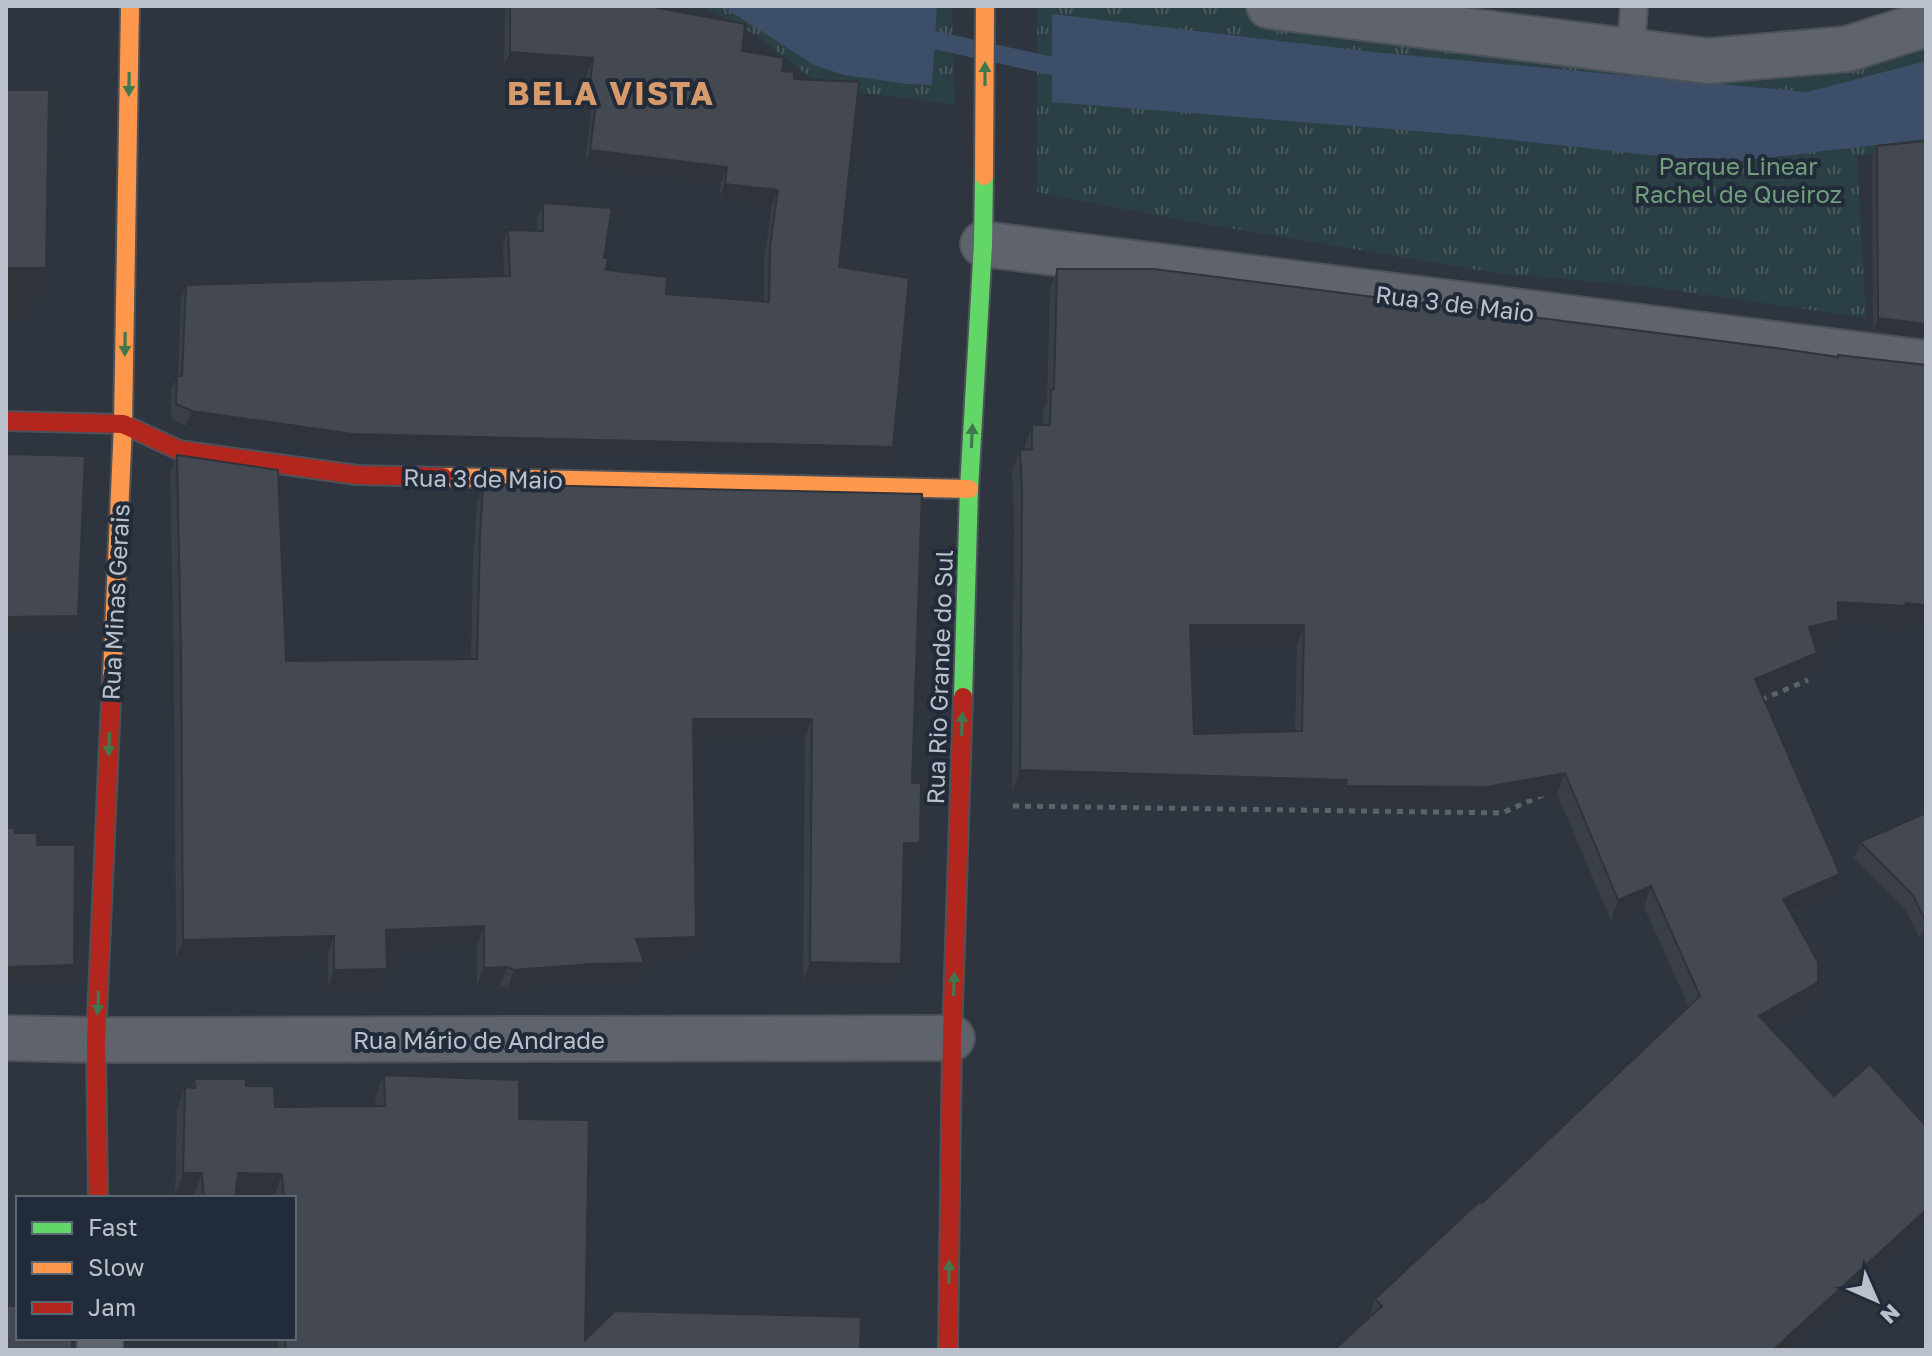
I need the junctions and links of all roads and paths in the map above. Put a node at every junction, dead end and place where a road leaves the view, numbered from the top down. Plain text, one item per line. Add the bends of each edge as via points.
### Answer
1 (130, 6) edge
2 (985, 6) edge
3 (1269, 6) edge
4 (1634, 6) edge
5 (1926, 24) edge
6 (1631, 51) junction
7 (983, 244) junction
8 (1926, 363) edge
9 (6, 421) edge
10 (123, 424) junction
11 (969, 489) junction
12 (1808, 680) edge
13 (1749, 705) edge
14 (1546, 794) edge
15 (960, 805) junction
16 (6, 1038) edge
17 (952, 1038) junction
18 (96, 1040) junction
19 (98, 1196) edge
20 (948, 1350) edge

1 -> 10 street, Rua Minas Gerais
7 -> 2 street, Rua Rio Grande do Sul
3 - 6 street
4 - 6 lane
5 - 6 street via 1847,49 1708,61
7 - 8 street, Rua 3 de Maio
11 -> 7 street, Rua Rio Grande do Sul
9 - 10 street, Rua 3 de Maio
10 - 11 street, Rua 3 de Maio via 179,450 357,475
10 -> 18 street, Rua Minas Gerais
15 -> 11 street, Rua Rio Grande do Sul
12 - 13 path
14 - 15 path via 1502,813
17 -> 15 street, Rua Rio Grande do Sul
16 - 18 street, Rua Mário de Andrade
17 - 18 street, Rua Mário de Andrade
20 -> 17 street, Rua Rio Grande do Sul
18 - 19 street, Rua Minas Gerais

